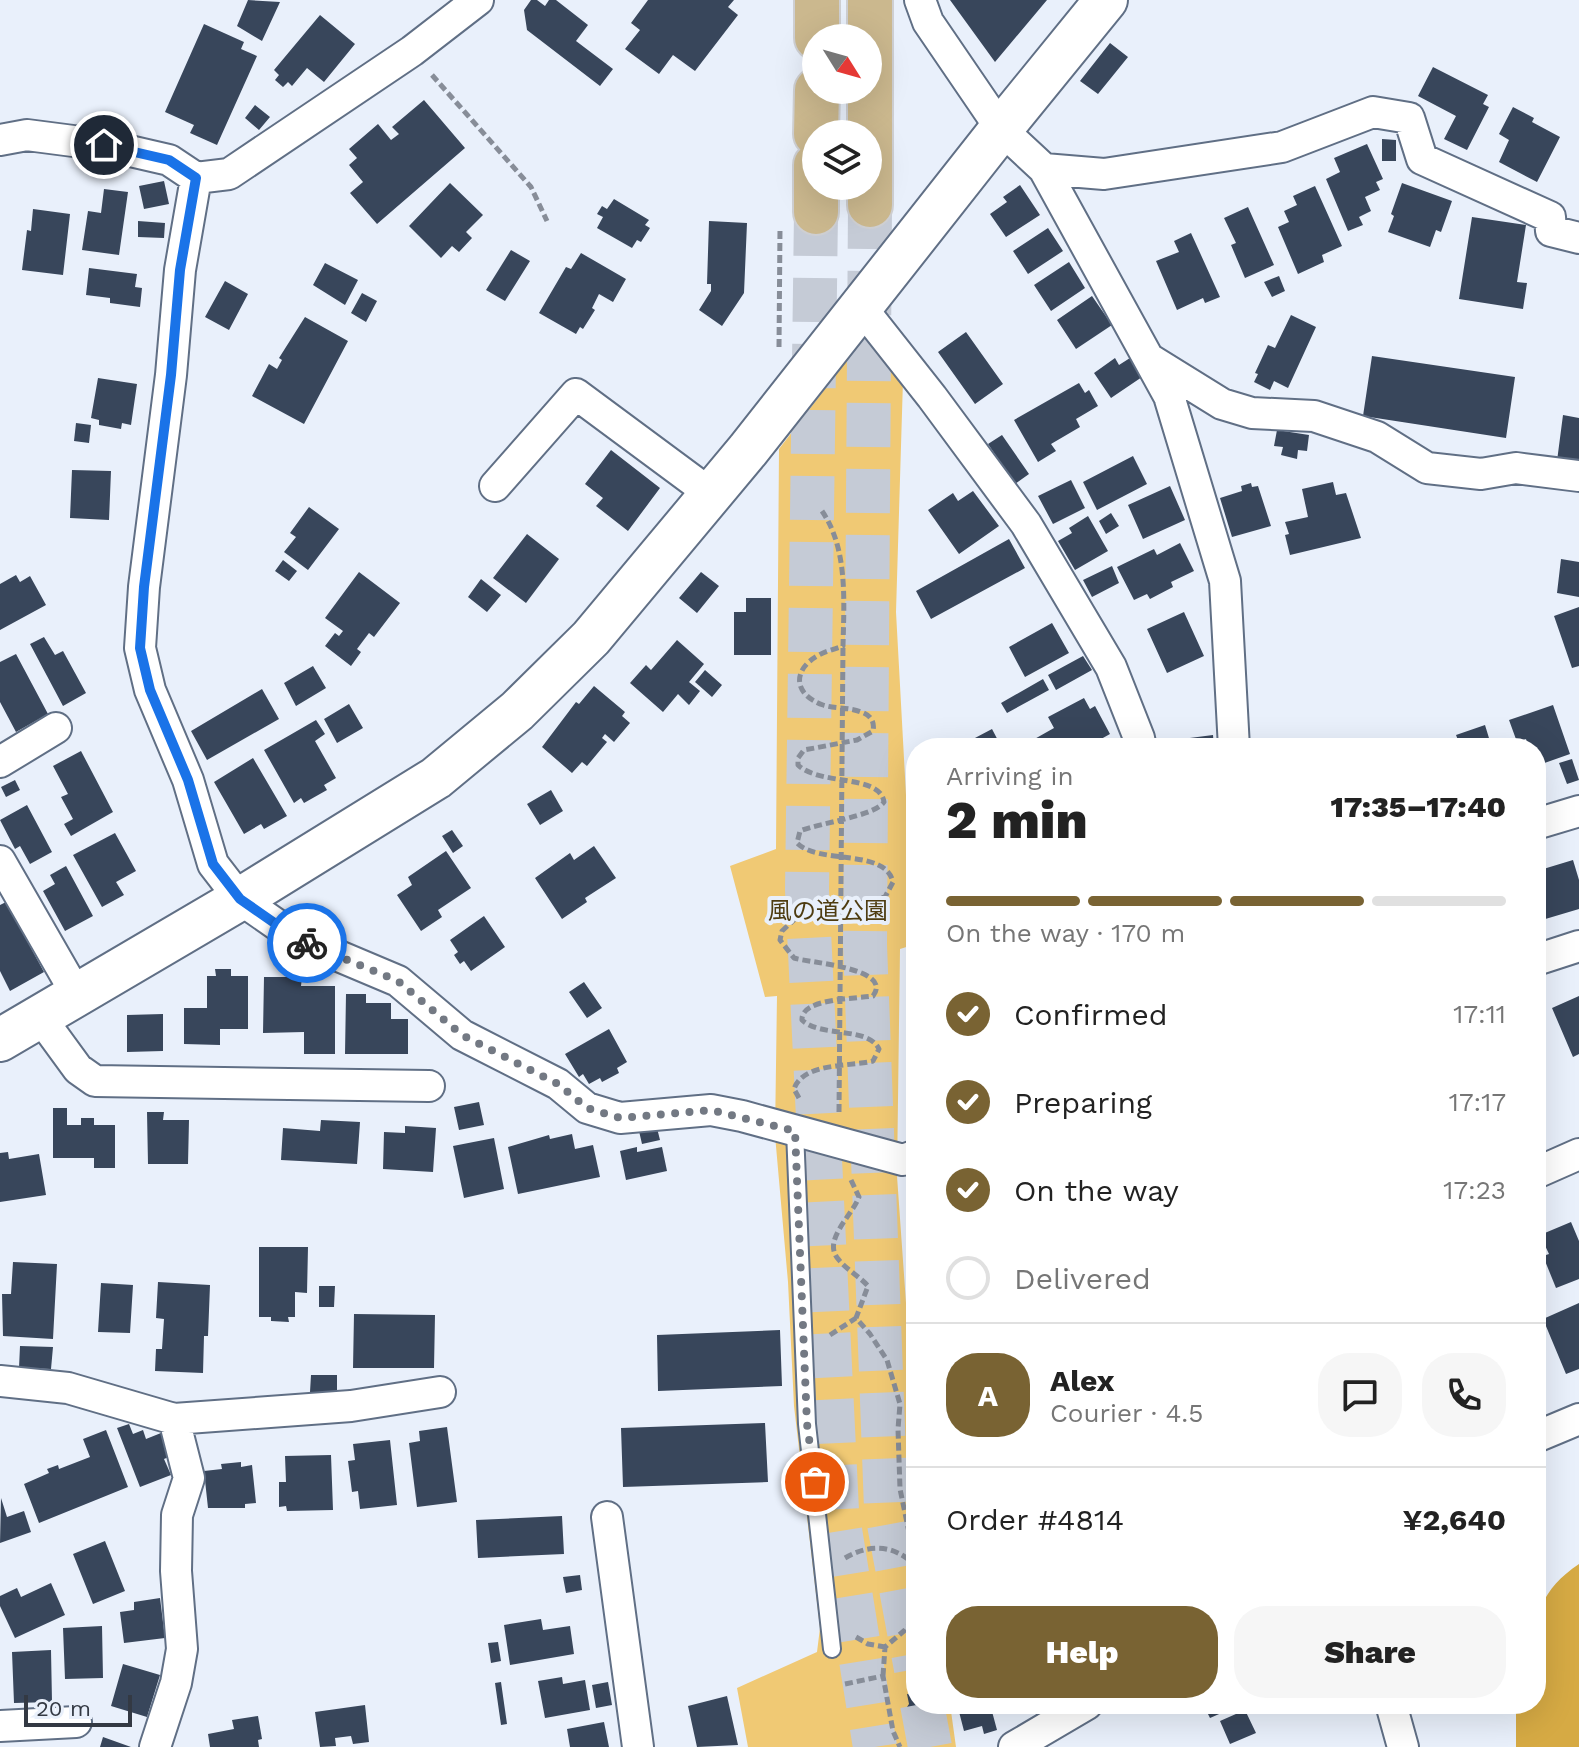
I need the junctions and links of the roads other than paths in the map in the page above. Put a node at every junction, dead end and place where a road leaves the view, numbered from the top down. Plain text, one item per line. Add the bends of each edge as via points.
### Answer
1 (478, 0) edge
2 (817, 0) edge
3 (870, 0) edge
4 (920, 0) edge
5 (1106, 0) edge
6 (817, 24) edge
7 (1001, 129) junction
8 (0, 140) edge
9 (1044, 169) junction
10 (196, 178) junction
11 (816, 200) edge
12 (870, 205) tunnel mouth
13 (816, 212) tunnel mouth
14 (1579, 238) edge
15 (861, 307) junction
16 (1150, 359) junction
17 (1579, 476) edge
18 (495, 486) dead end
19 (711, 494) junction
20 (56, 728) dead end
21 (1139, 738) edge
22 (1233, 738) edge
23 (0, 762) edge
24 (1579, 811) edge
25 (1546, 821) edge
26 (0, 861) edge
27 (240, 899) junction
28 (1579, 946) edge
29 (1546, 957) edge
30 (77, 995) junction
31 (40, 1017) junction
32 (0, 1040) edge
33 (429, 1086) dead end
34 (795, 1131) junction
35 (1579, 1154) edge
36 (906, 1159) edge
37 (1546, 1169) edge
38 (0, 1381) edge
39 (440, 1392) dead end
40 (174, 1419) junction
41 (1579, 1419) edge
42 (1546, 1433) edge
43 (607, 1517) dead end
44 (832, 1649) dead end
45 (1070, 1714) edge
46 (1394, 1714) edge
47 (76, 1722) dead end
48 (0, 1726) edge
49 (155, 1747) edge
50 (638, 1747) edge
51 (1014, 1747) edge
52 (1403, 1747) edge

1 - 10 street via 229,174
2 - 6 main road
3 - 12 main road
4 - 7 street via 928,22
5 - 7 street
7 - 9 street
7 - 15 street
8 - 10 street via 27,135 104,145 169,160
9 - 14 street via 1104,174 1282,147 1373,112 1409,118 1422,159 1550,217 1551,231
9 - 16 street
10 - 27 street via 180,270 140,648 213,864
11 - 13 main road
15 - 19 street
15 - 21 street via 1026,524 1111,667
16 - 17 street via 1222,404 1252,413 1314,416 1377,437 1427,468 1481,474 1516,468
16 - 22 street via 1169,396 1225,581
18 - 19 street via 576,394
19 - 27 street via 591,638 517,711 436,778
20 - 23 street
24 - 25 street
26 - 30 street
27 - 30 street
27 - 34 street via 296,938 398,981 462,1035 558,1084 587,1108 620,1118 711,1110
28 - 29 street
30 - 31 street
31 - 32 street
31 - 33 street via 78,1069 95,1081
34 - 36 street
34 - 44 lane via 807,1424
35 - 37 street
38 - 40 street via 68,1388
39 - 40 street via 351,1406
40 - 49 street via 189,1478 177,1515 182,1649
41 - 42 street
43 - 50 street
45 - 51 street
46 - 52 street
47 - 48 street

